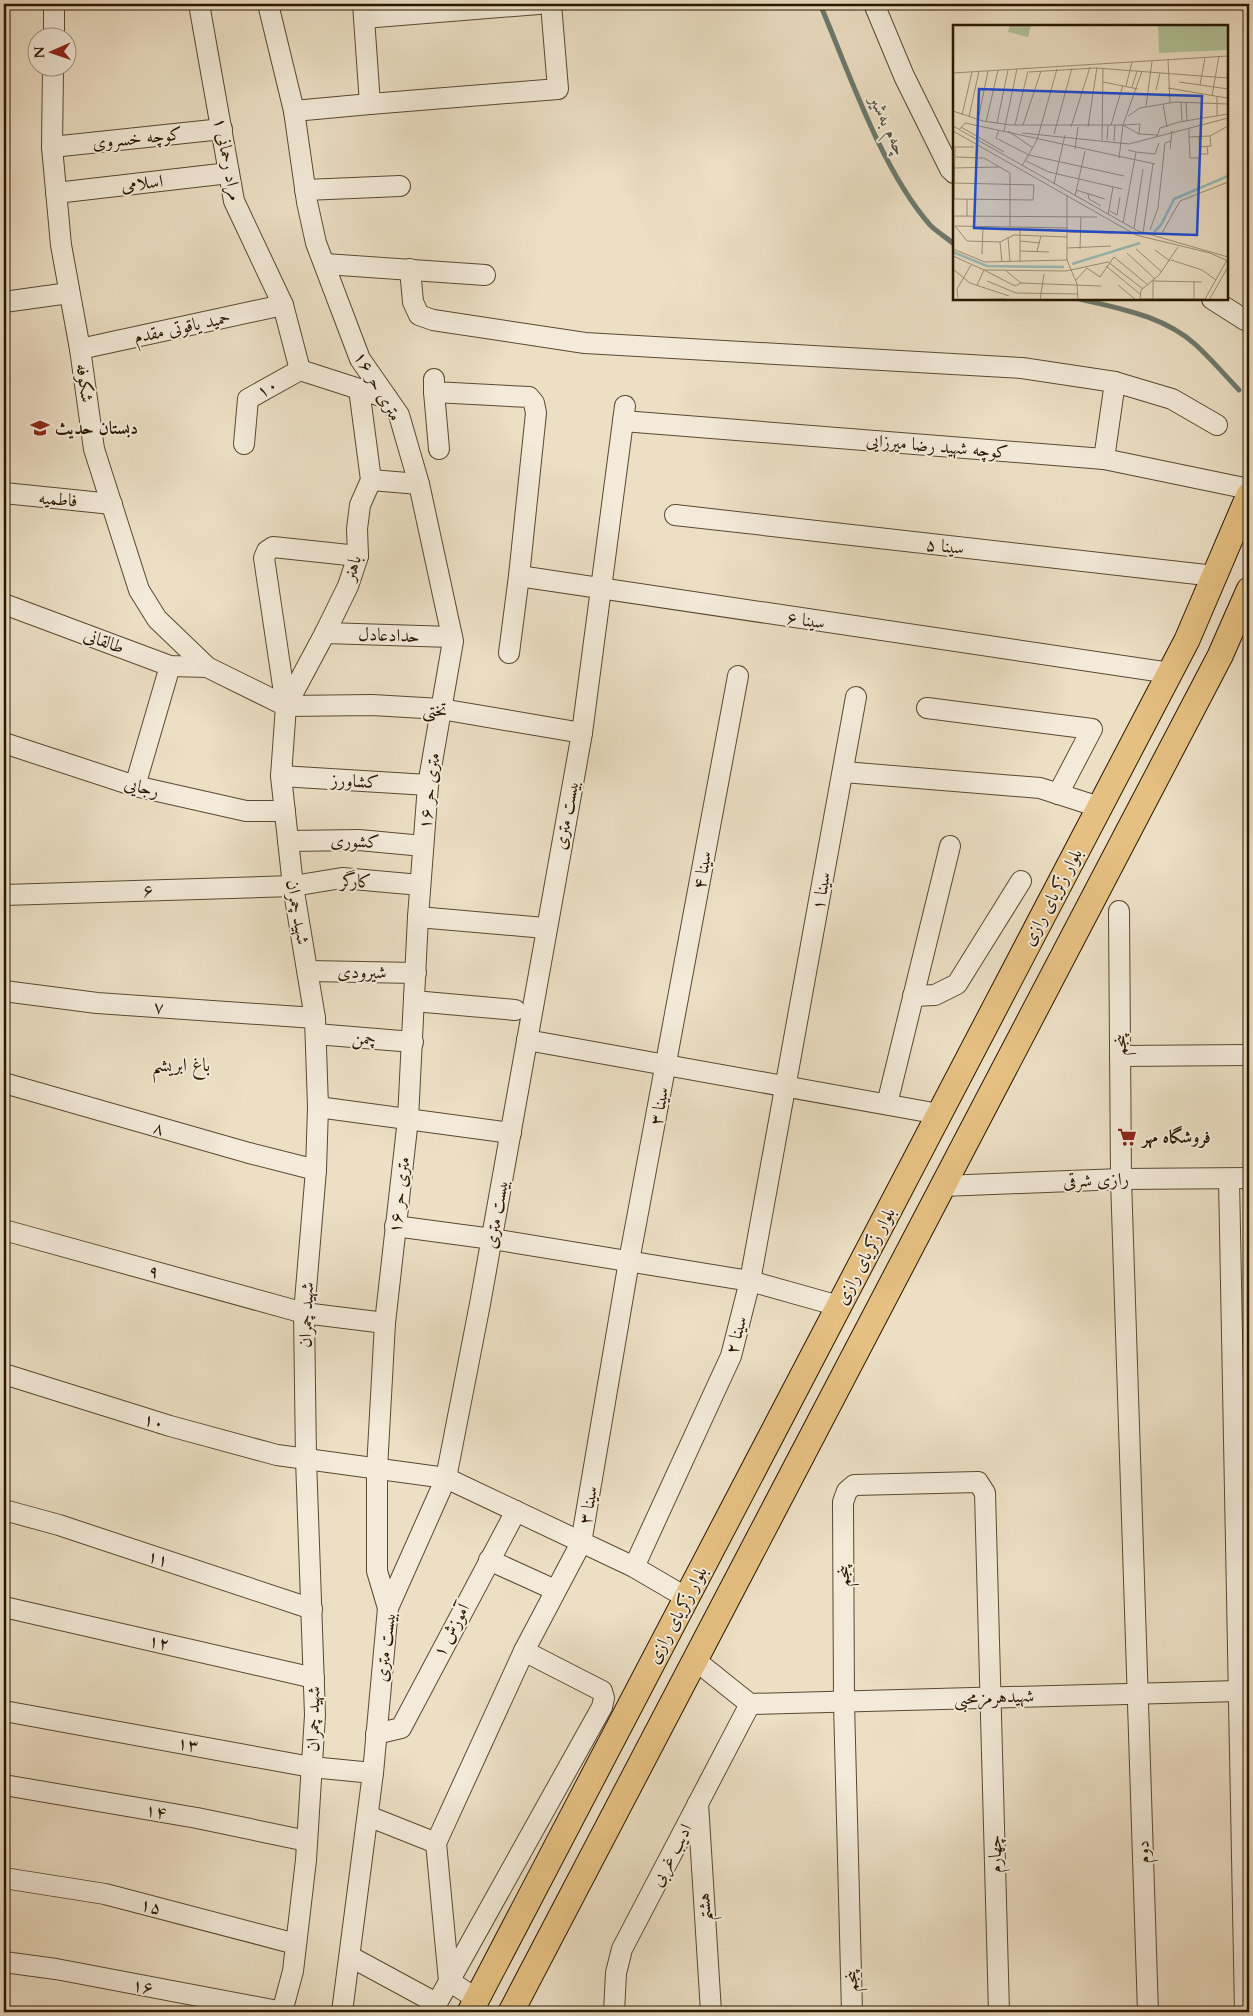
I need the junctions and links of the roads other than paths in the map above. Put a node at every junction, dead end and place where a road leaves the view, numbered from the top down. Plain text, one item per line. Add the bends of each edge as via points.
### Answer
1 (54, 4) edge
2 (199, 4) edge
3 (268, 4) edge
4 (527, 4) edge
5 (552, 4) edge
6 (874, 4) edge
7 (456, 7) edge
8 (363, 11) edge
9 (54, 28) edge
10 (53, 78) edge
11 (370, 104) junction
12 (294, 111) junction
13 (222, 129) junction
14 (52, 147) junction
15 (953, 172) edge
16 (229, 173) junction
17 (400, 186) dead end
18 (305, 190) junction
19 (56, 193) junction
20 (325, 264) junction
21 (410, 269) junction
22 (485, 275) dead end
23 (69, 293) junction
24 (1214, 300) edge
25 (4, 302) edge
26 (283, 306) junction
27 (1248, 322) edge
28 (80, 349) junction
29 (300, 370) junction
30 (1115, 382) junction
31 (359, 389) junction
32 (387, 398) junction
33 (624, 413) joint
34 (1217, 425) dead end
35 (244, 444) dead end
36 (439, 449) dead end
37 (1104, 459) junction
38 (371, 480) junction
39 (419, 484) junction
40 (1249, 489) edge
41 (4, 494) edge
42 (1249, 495) edge
43 (112, 504) junction
44 (675, 515) dead end
45 (358, 556) junction
46 (519, 576) junction
47 (1215, 576) junction
48 (600, 590) junction
49 (1249, 590) edge
50 (4, 604) edge
51 (325, 633) junction
52 (452, 637) junction
53 (509, 652) dead end
54 (170, 666) junction
55 (207, 667) junction
56 (1170, 673) junction
57 (738, 676) dead end
58 (856, 697) dead end
59 (286, 706) junction
60 (927, 708) dead end
61 (441, 709) junction
62 (582, 733) junction
63 (4, 743) edge
64 (844, 772) junction
65 (281, 776) junction
66 (428, 785) junction
67 (135, 786) junction
68 (1058, 794) junction
69 (1100, 807) junction
70 (285, 811) junction
71 (288, 841) junction
72 (423, 846) junction
73 (950, 846) dead end
74 (1021, 881) dead end
75 (420, 885) junction
76 (293, 886) junction
77 (4, 895) edge
78 (1119, 911) dead end
79 (418, 917) junction
80 (545, 928) junction
81 (309, 971) junction
82 (416, 973) junction
83 (4, 991) edge
84 (913, 996) junction
85 (414, 1001) junction
86 (514, 1010) dead end
87 (315, 1026) junction
88 (527, 1040) junction
89 (413, 1042) junction
90 (1120, 1056) junction
91 (1249, 1056) edge
92 (667, 1065) junction
93 (4, 1083) edge
94 (784, 1086) junction
95 (887, 1104) junction
96 (318, 1107) junction
97 (939, 1114) junction
98 (408, 1119) junction
99 (511, 1133) junction
100 (912, 1168) junction
101 (316, 1170) junction
102 (1229, 1178) junction
103 (1249, 1178) edge
104 (1121, 1179) junction
105 (943, 1186) junction
106 (395, 1226) junction
107 (4, 1230) edge
108 (492, 1239) junction
109 (629, 1261) junction
110 (750, 1281) junction
111 (839, 1306) junction
112 (304, 1313) junction
113 (385, 1323) junction
114 (4, 1374) edge
115 (306, 1459) junction
116 (378, 1469) junction
117 (446, 1478) junction
118 (4, 1510) edge
119 (516, 1510) junction
120 (581, 1543) junction
121 (489, 1560) junction
122 (634, 1567) junction
123 (555, 1590) junction
124 (687, 1598) junction
125 (1244, 1602) edge
126 (4, 1607) edge
127 (388, 1608) junction
128 (312, 1610) junction
129 (524, 1651) junction
130 (695, 1660) junction
131 (314, 1678) junction
132 (1239, 1691) junction
133 (1138, 1693) junction
134 (992, 1696) junction
135 (844, 1703) junction
136 (750, 1704) junction
137 (4, 1711) edge
138 (590, 1729) junction
139 (376, 1734) junction
140 (611, 1742) junction
141 (311, 1767) junction
142 (373, 1773) junction
143 (4, 1785) edge
144 (698, 1802) junction
145 (368, 1816) junction
146 (307, 1841) junction
147 (436, 1843) junction
148 (4, 1878) edge
149 (1246, 1934) edge
150 (296, 1944) junction
151 (350, 1957) junction
152 (4, 1962) edge
153 (449, 1981) junction
154 (473, 2005) edge
155 (434, 2008) edge
156 (282, 2012) edge
157 (342, 2012) edge
158 (511, 2012) edge
159 (614, 2012) edge
160 (710, 2012) edge
161 (852, 2012) edge
162 (999, 2012) edge
163 (1148, 2012) edge
164 (1245, 2012) edge

1 - 9 street
2 - 13 street, مراد رحمانی ۱
3 - 12 street, ۱۶ متری حر
4 - 7 street
5 - 11 street via 558,89
6 - 15 street via 904,76
7 - 8 street
8 - 11 street
10 - 14 street, شکوفه
11 - 12 street
12 - 18 street, ۱۶ متری حر
13 - 14 street, کوچه خسروی
13 - 16 street, مراد رحمانی ۱
14 - 19 street, شکوفه
16 - 19 street, اسلامی
16 - 26 street, مراد رحمانی ۱ via 234,201
17 - 18 street
18 - 20 street, ۱۶ متری حر via 316,242
19 - 23 street, شکوفه
20 - 21 street
20 - 32 street, ۱۶ متری حر via 360,359
21 - 22 street
21 - 30 street via 413,302 418,315 433,320 585,343 1022,368
23 - 25 street
23 - 28 street, شکوفه
24 - 27 street
26 - 28 street, حمید یاقوتی مقدم
26 - 29 street, مراد رحمانی ۱
28 - 43 street, شکوفه via 94,449
29 - 31 street
29 - 35 street, ۱۰ via 248,399
30 - 34 street via 1172,399
30 - 37 street
31 - 32 street
31 - 38 street
32 - 39 street, ۱۶ متری حر via 399,414
33 - 37 street, کوچه شهید رضا میرزایی
33 - 48 street, بیست متری
36 - 46 street via 434,385 529,397 534,403 536,413
37 - 40 street, کوچه شهید رضا میرزایی
38 - 39 street
38 - 45 street, باهنر via 360,505
39 - 52 street, ۱۶ متری حر
41 - 43 street, فاطمیه
42 - 47 main road, بلوار زکریای رازی
43 - 55 street, شکوفه via 139,590 157,619
44 - 47 street, سینا ۵
45 - 51 street, باهنر via 348,586
45 - 59 street via 273,547 267,551 264,558
46 - 48 street, سینا ۶
46 - 53 street
47 - 56 main road, بلوار زکریای رازی
48 - 56 street, سینا ۶
48 - 62 street, بیست متری
49 - 105 main road, بلوار زکریای رازی via 1220,656
50 - 54 street, طالقانی
51 - 52 street, حدادعادل
51 - 59 street, باهنر
52 - 61 street, ۱۶ متری حر
54 - 55 street, طالقانی
54 - 67 street
55 - 59 street
56 - 69 main road, بلوار زکریای رازی
57 - 92 street, سینا ۴
58 - 64 street, ۱ سینا
59 - 61 street, تختی via 372,705
59 - 65 street, شهید چمران
60 - 68 street via 1092,729
61 - 62 street, تختی
61 - 66 street, ۱۶ متری حر
62 - 80 street, بیست متری
63 - 67 street, رجایی
64 - 68 street via 1040,788
64 - 94 street, ۱ سینا
65 - 66 street, کشاورز
65 - 70 street, شهید چمران
66 - 72 street, ۱۶ متری حر
67 - 70 street, رجایی via 246,811
68 - 69 street
69 - 97 main road, بلوار زکریای رازی
70 - 71 street, شهید چمران
71 - 72 street, کشوری via 359,840
71 - 76 street, شهید چمران
72 - 75 street, ۱۶ متری حر
73 - 84 street
74 - 84 street via 957,984 935,995
75 - 76 street, کارگر via 342,878
75 - 79 street, ۱۶ متری حر
76 - 77 street, ۶
76 - 81 street, شهید چمران
78 - 90 street, پنجم
79 - 80 street
79 - 82 street, ۱۶ متری حر
80 - 88 street, بیست متری
81 - 82 street, شیرودی
81 - 87 street, شهید چمران
82 - 85 street, ۱۶ متری حر
83 - 87 street, ۷
84 - 95 street
85 - 86 street
85 - 89 street, ۱۶ متری حر
87 - 89 street, چمن
87 - 96 street, شهید چمران
88 - 92 street
88 - 99 street, بیست متری
89 - 98 street, ۱۶ متری حر
90 - 91 street
90 - 104 street, پنجم
92 - 94 street
92 - 109 street, سینا ۳
93 - 101 street, ۸ via 249,1154
94 - 95 street
94 - 110 street, سینا ۲
95 - 97 street
96 - 98 street
96 - 101 street, شهید چمران
97 - 100 main road, بلوار زکریای رازی
98 - 99 street
98 - 106 street, ۱۶ متری حر
99 - 108 street, بیست متری
100 - 105 main road
100 - 111 main road, بلوار زکریای رازی
101 - 112 street, شهید چمران
102 - 103 street, رازی شرقی
102 - 104 street, رازی شرقی
102 - 125 street
104 - 105 street, رازی شرقی
104 - 133 street, پنجم
105 - 130 main road, بلوار زکریای رازی
106 - 108 street
106 - 113 street, ۱۶ متری حر
107 - 112 street, ۹
108 - 109 street
108 - 117 street, بیست متری
109 - 110 street
109 - 120 street, سینا ۳
110 - 111 street
110 - 122 street, سینا ۲ via 731,1356
111 - 124 main road, بلوار زکریای رازی
112 - 113 street, ۹
112 - 115 street, شهید چمران
113 - 116 street, ۱۶ متری حر
114 - 115 street, ۱۰ via 170,1426 277,1455
115 - 116 street, ۱۰
115 - 128 street, شهید چمران
116 - 117 street, ۱۰
116 - 127 street, ۱۶ متری حر via 377,1571
117 - 119 street, ۱۰
117 - 127 street, بیست متری
118 - 128 street, ۱۱ via 59,1525
119 - 120 street, ۱۰
119 - 121 street, آموزش ۱
120 - 122 street, ۱۰
120 - 123 street, سینا ۳
121 - 123 street
121 - 139 street, آموزش ۱ via 401,1728
122 - 124 street, ۱۰
123 - 129 street, سینا ۳
124 - 140 main road, بلوار زکریای رازی
125 - 132 street
126 - 131 street, ۱۲
127 - 139 street, بیست متری
128 - 131 street, شهید چمران
129 - 138 street via 602,1691 602,1707
129 - 147 street, سینا ۳
130 - 136 street
130 - 158 main road, بلوار زکریای رازی
131 - 141 street, شهید چمران
132 - 133 street, شهیدهرمزمحبی
132 - 149 street
133 - 134 street, شهیدهرمزمحبی
133 - 163 street, دوم
134 - 135 street, شهیدهرمزمحبی
134 - 135 street, پنجم via 985,1493 982,1487 978,1482 854,1485 847,1491 843,1502
134 - 162 street, چهارم
135 - 136 street, شهیدهرمزمحبی
135 - 161 street, پنجم
136 - 144 street, ادیب غربی
137 - 141 street, ۱۳
138 - 140 street
138 - 153 street
139 - 142 street, بیست متری
140 - 154 main road, بلوار زکریای رازی
141 - 142 street, ۱۳
141 - 146 street, شهید چمران
142 - 145 street, بیست متری
143 - 146 street, ۱۴ via 197,1818
144 - 159 street, ادیب غربی via 622,1949 616,1973
144 - 160 street, هشتم
145 - 147 street
145 - 151 street, بیست متری
146 - 150 street, شهید چمران
147 - 153 street
148 - 150 street, ۱۵ via 105,1894
149 - 164 street
150 - 156 street, شهید چمران via 293,1971
151 - 155 street
151 - 157 street, بیست متری
152 - 156 street, ۱۶
153 - 154 street
153 - 155 street

